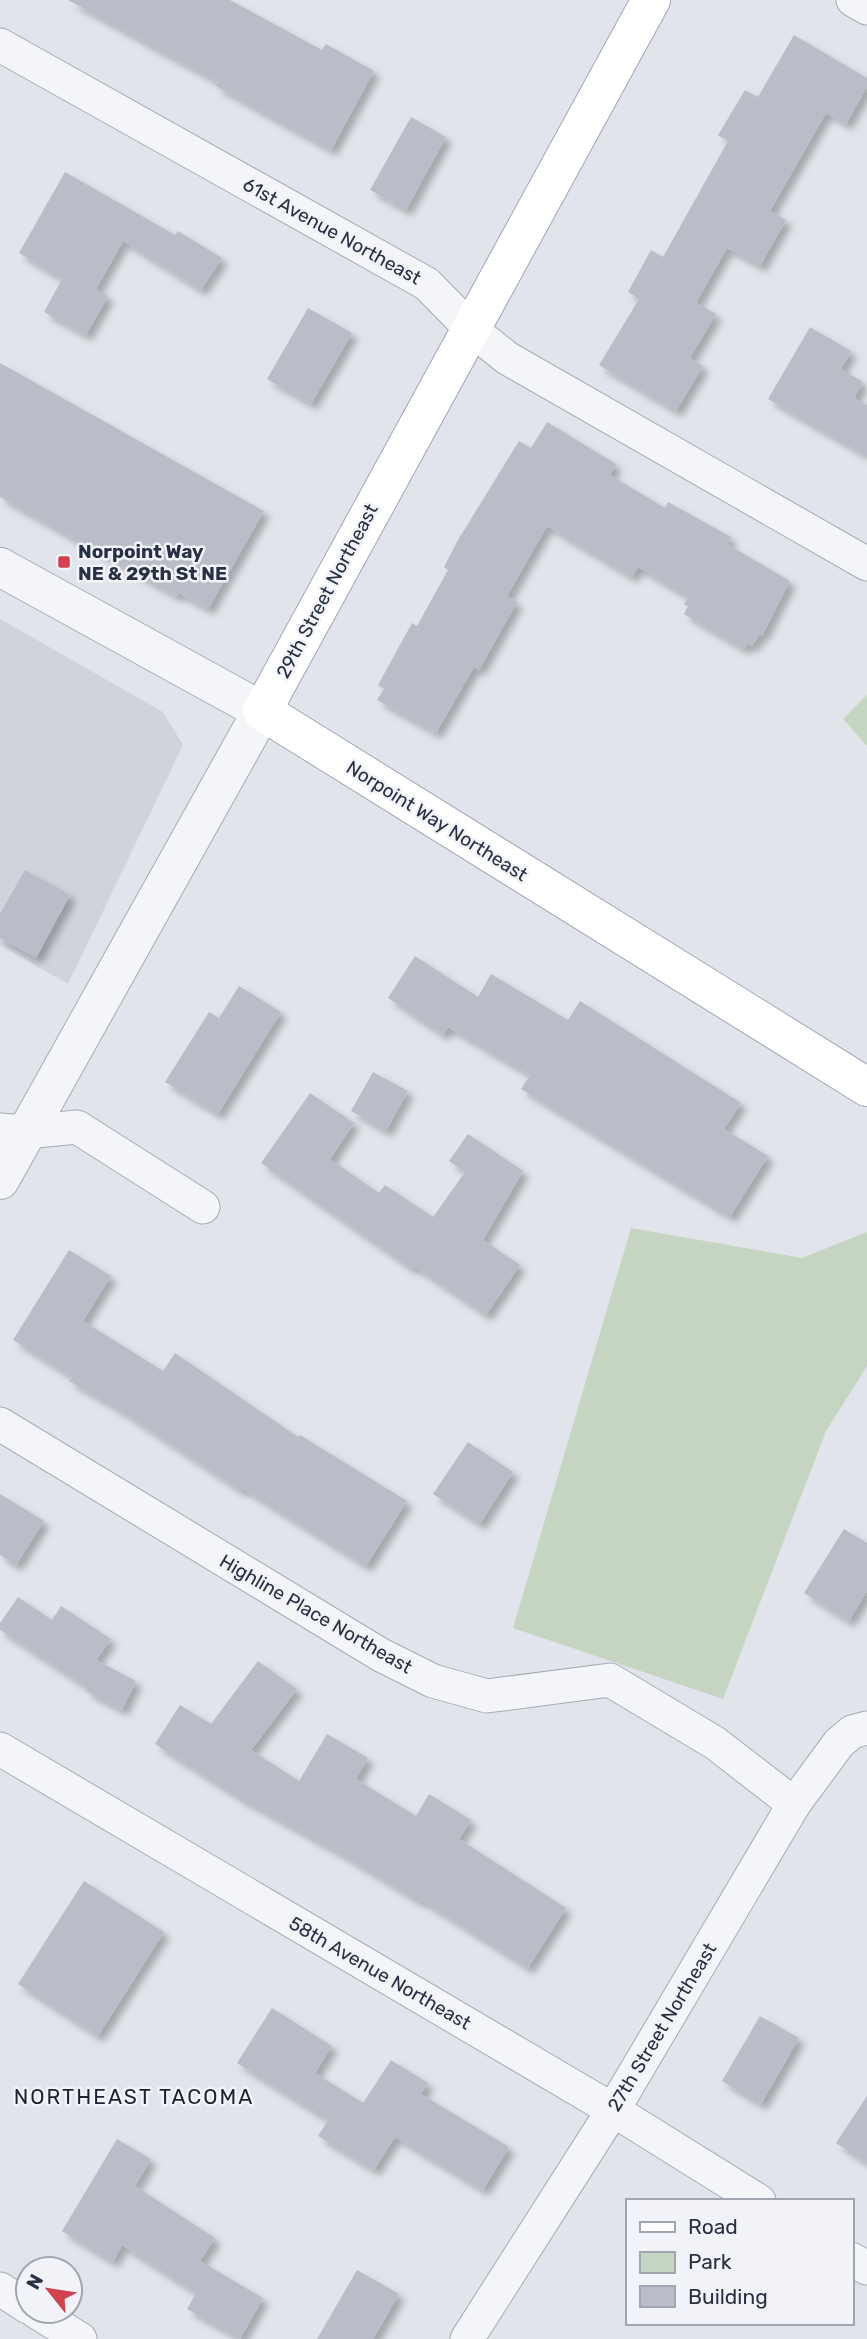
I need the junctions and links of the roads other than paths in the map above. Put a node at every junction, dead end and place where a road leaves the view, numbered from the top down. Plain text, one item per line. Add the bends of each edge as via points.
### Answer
1 (651, 0) edge
2 (853, 0) edge
3 (867, 8) edge
4 (0, 45) edge
5 (471, 329) junction
6 (867, 564) edge
7 (0, 567) edge
8 (262, 711) junction
9 (867, 1087) edge
10 (13, 1131) edge
11 (0, 1180) edge
12 (203, 1207) dead end
13 (0, 1424) edge
14 (867, 1728) edge
15 (0, 1749) edge
16 (794, 1804) junction
17 (613, 2110) junction
18 (756, 2199) edge
19 (58, 2325) edge
20 (80, 2339) edge
21 (467, 2339) edge

1 - 5 main road, 29th Street Northeast
2 - 3 street
4 - 5 street, 61st Avenue Northeast via 427,284
5 - 6 street, 61st Avenue Northeast via 507,358
5 - 8 main road, 29th Street Northeast
7 - 8 street, Norpoint Way Northeast
8 - 9 main road, Norpoint Way Northeast
8 - 10 street, 29th Street Northeast
10 - 11 street, 29th Street Northeast
10 - 12 street via 76,1127
13 - 16 street, Highline Place Northeast via 381,1655 433,1681 487,1696 610,1681 715,1743
14 - 16 street, 27th Street Northeast via 852,1732 839,1743
15 - 17 street, 58th Avenue Northeast
16 - 17 street, 27th Street Northeast
17 - 18 street, 58th Avenue Northeast
17 - 21 street, 27th Street Northeast
19 - 20 street

